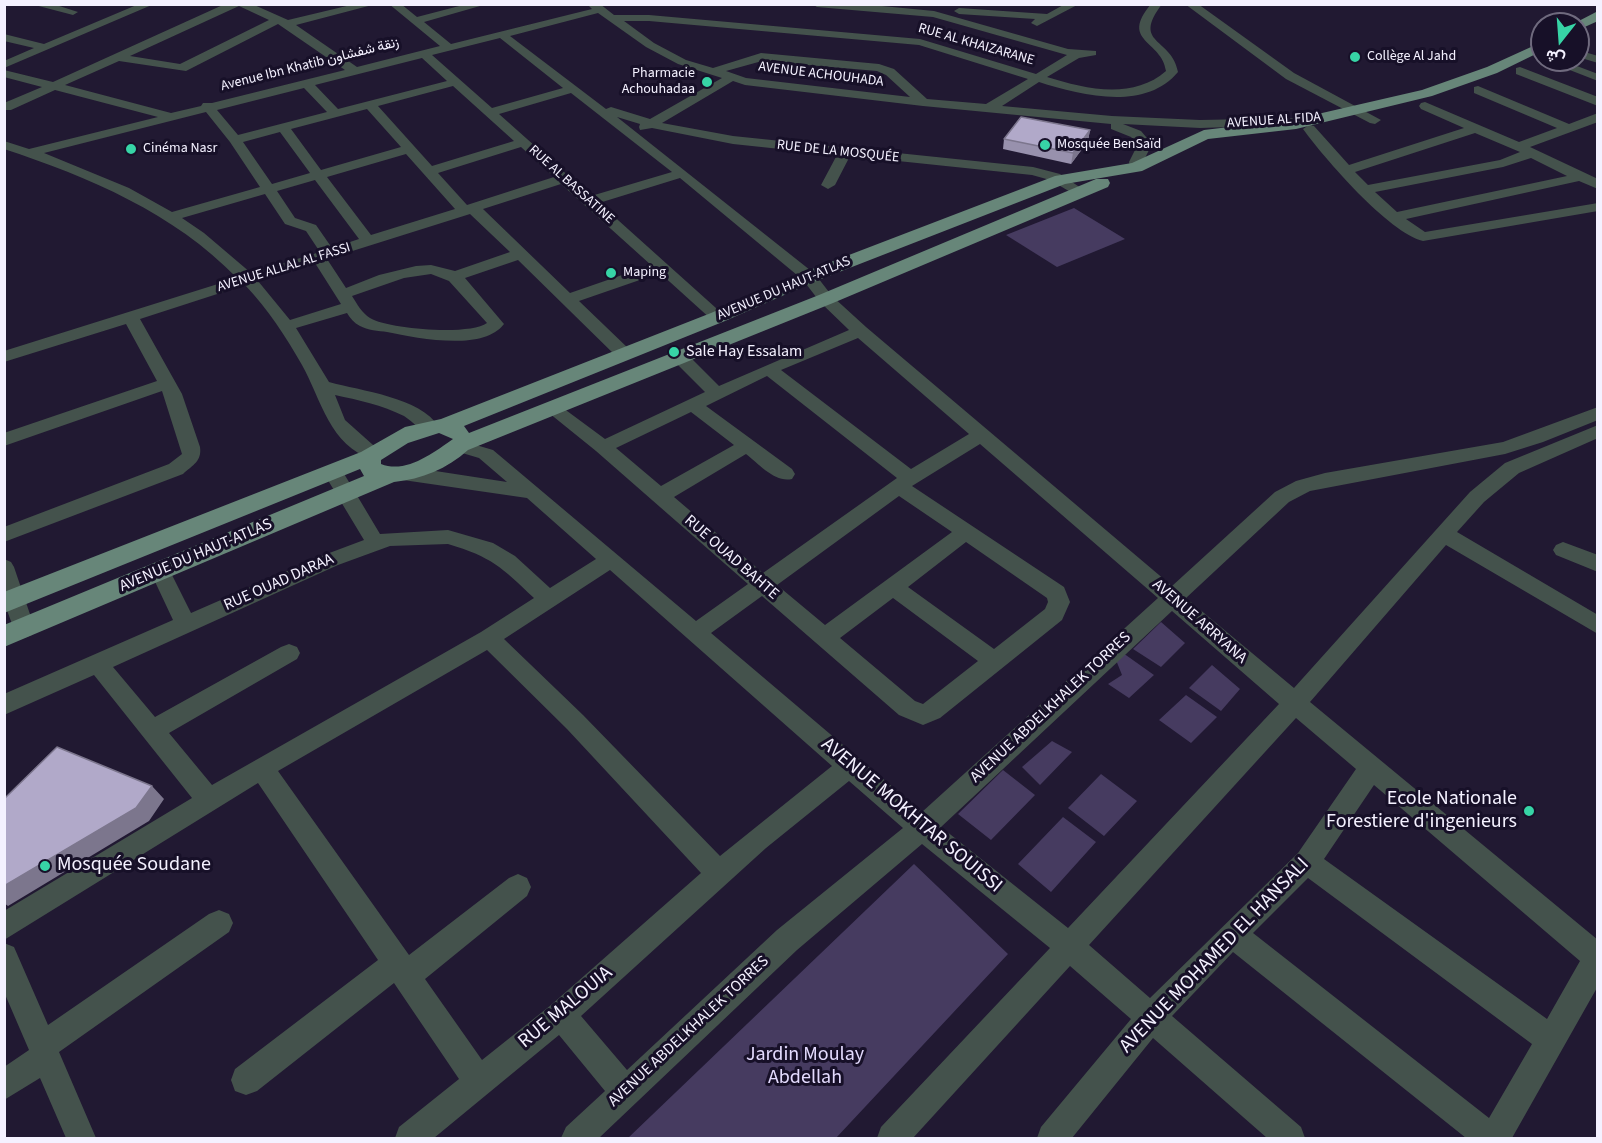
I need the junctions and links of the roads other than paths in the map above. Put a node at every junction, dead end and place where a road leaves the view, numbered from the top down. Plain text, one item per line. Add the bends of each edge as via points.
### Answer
1 (36, 4) edge
2 (149, 4) edge
3 (235, 4) edge
4 (242, 4) edge
5 (371, 4) edge
6 (394, 4) edge
7 (482, 4) edge
8 (817, 4) edge
9 (881, 4) edge
10 (1074, 4) edge
11 (1141, 4) edge
12 (1164, 6) edge
13 (595, 7) edge
14 (1193, 7) edge
15 (921, 8) edge
16 (73, 12) dead end
17 (1047, 17) junction
18 (612, 18) junction
19 (415, 21) junction
20 (283, 22) junction
21 (819, 29) edge
22 (501, 34) junction
23 (1014, 37) junction
24 (4, 38) edge
25 (447, 46) junction
26 (46, 48) junction
27 (1530, 52) edge
28 (423, 53) junction
29 (1092, 53) dead end
30 (1077, 54) junction
31 (118, 57) junction
32 (4, 65) edge
33 (1530, 66) edge
34 (353, 70) junction
35 (1520, 71) junction
36 (4, 72) edge
37 (711, 72) junction
38 (1582, 72) edge
39 (730, 78) junction
40 (1038, 78) junction
41 (1598, 78) edge
42 (306, 82) junction
43 (454, 82) junction
44 (54, 86) junction
45 (573, 89) junction
46 (1478, 90) junction
47 (923, 102) junction
48 (1598, 102) edge
49 (369, 105) junction
50 (207, 106) junction
51 (596, 106) junction
52 (1425, 106) junction
53 (7, 107) dead end
54 (989, 108) junction
55 (1358, 111) junction
56 (491, 112) junction
57 (335, 113) junction
58 (170, 116) junction
59 (1065, 116) junction
60 (1598, 117) edge
61 (1375, 120) junction
62 (1582, 123) junction
63 (651, 124) junction
64 (1314, 126) junction
65 (283, 128) junction
66 (1476, 128) junction
67 (1568, 129) junction
68 (1598, 130) edge
69 (632, 134) junction
70 (235, 140) junction
71 (524, 142) junction
72 (4, 146) edge
73 (409, 149) junction
74 (1525, 150) junction
75 (29, 153) junction
76 (845, 153) junction
77 (1133, 168) junction
78 (1348, 170) junction
79 (430, 171) junction
80 (682, 173) junction
81 (317, 175) junction
82 (1580, 177) junction
83 (563, 179) junction
84 (1061, 180) junction
85 (828, 185) dead end
86 (1598, 185) edge
87 (266, 189) junction
88 (1366, 190) junction
89 (1079, 193) junction
90 (589, 201) junction
91 (1598, 207) edge
92 (469, 209) junction
93 (170, 217) junction
94 (1396, 217) junction
95 (368, 241) junction
96 (519, 254) junction
97 (324, 256) junction
98 (662, 267) junction
99 (454, 277) junction
100 (250, 278) junction
101 (809, 278) junction
102 (826, 299) junction
103 (348, 300) junction
104 (566, 300) junction
105 (130, 316) junction
106 (718, 317) junction
107 (286, 326) junction
108 (860, 331) junction
109 (624, 354) junction
110 (4, 357) edge
111 (680, 357) junction
112 (769, 369) junction
113 (167, 383) junction
114 (322, 387) junction
115 (716, 393) junction
116 (692, 404) junction
117 (553, 409) junction
118 (1598, 413) edge
119 (437, 427) junction
120 (1598, 431) edge
121 (981, 435) junction
122 (4, 440) edge
123 (460, 445) junction
124 (746, 446) junction
125 (603, 447) junction
126 (371, 455) junction
127 (333, 472) junction
128 (395, 474) junction
129 (785, 474) dead end
130 (904, 482) junction
131 (534, 493) junction
132 (344, 494) junction
133 (660, 496) junction
134 (966, 532) junction
135 (1444, 534) junction
136 (4, 536) edge
137 (375, 542) junction
138 (1563, 550) dead end
139 (610, 560) junction
140 (1598, 564) edge
141 (4, 567) edge
142 (160, 571) junction
143 (762, 585) junction
144 (893, 587) junction
145 (1172, 597) junction
146 (549, 600) junction
147 (9, 601) edge
148 (186, 624) junction
149 (1598, 626) edge
150 (14, 633) edge
151 (695, 633) junction
152 (489, 638) junction
153 (824, 638) junction
154 (289, 653) dead end
155 (996, 662) junction
156 (97, 663) junction
157 (1294, 704) junction
158 (4, 705) edge
159 (152, 731) junction
160 (850, 766) junction
161 (262, 768) junction
162 (1371, 768) junction
163 (209, 800) junction
164 (922, 828) junction
165 (1307, 862) junction
166 (719, 874) junction
167 (518, 887) dead end
168 (219, 923) dead end
169 (4, 927) edge
170 (1232, 934) junction
171 (1068, 946) junction
172 (4, 957) edge
173 (1598, 958) edge
174 (402, 969) junction
175 (561, 1015) junction
176 (1151, 1017) junction
177 (1551, 1040) junction
178 (44, 1051) junction
179 (246, 1080) dead end
180 (478, 1080) junction
181 (4, 1085) edge
182 (625, 1092) junction
183 (1057, 1137) edge
184 (81, 1138) edge
185 (410, 1138) edge
186 (577, 1138) edge
187 (892, 1138) edge
188 (1290, 1138) edge
189 (1490, 1138) edge
190 (1495, 1138) edge

1 - 16 street
2 - 26 street
3 - 31 street
4 - 20 street
5 - 20 street
6 - 19 street
7 - 19 street
8 - 21 street
9 - 15 street
10 - 17 street
11 - 12 street
12 - 14 street
12 - 40 street, RUE AL KHAIZARANE via 1148,13 1143,30 1171,64 1169,76 1134,91 1100,93
13 - 18 street, AVENUE ACHOUHADA
13 - 22 street, Avenue Ibn Khatib زنقة شفشاون
14 - 55 street via 1285,73
15 - 17 street
15 - 21 street
15 - 23 street
17 - 23 street
18 - 21 street, RUE AL KHAIZARANE
18 - 37 street, AVENUE ACHOUHADA via 663,52
19 - 25 street
20 - 31 street via 182,68
20 - 34 street
21 - 37 street
21 - 40 street, RUE AL KHAIZARANE via 920,42
21 - 47 street via 886,69
22 - 25 street, Avenue Ibn Khatib زنقة شفشاون
22 - 45 street, AVENUE ARRYANA
23 - 30 street
24 - 26 street
25 - 28 street, Avenue Ibn Khatib زنقة شفشاون
26 - 32 street
27 - 55 main road, AVENUE AL FIDA via 1455,83
28 - 34 street, Avenue Ibn Khatib زنقة شفشاون
28 - 43 street, RUE AL BASSATINE
29 - 30 street
30 - 40 street
31 - 44 street
33 - 35 main road, AVENUE AL FIDA
34 - 42 street, Avenue Ibn Khatib زنقة شفشاون
35 - 46 main road, AVENUE AL FIDA
35 - 48 street
36 - 44 street
37 - 39 street, AVENUE ACHOUHADA
38 - 41 street
39 - 47 street, AVENUE ACHOUHADA
39 - 63 street
40 - 54 street
42 - 50 street, Avenue Ibn Khatib زنقة شفشاون
42 - 57 street
43 - 49 street
43 - 56 street, RUE AL BASSATINE
44 - 53 street
44 - 58 street
45 - 51 street, AVENUE ARRYANA
45 - 56 street
46 - 52 main road, AVENUE AL FIDA
46 - 67 street
47 - 54 street, AVENUE ACHOUHADA
49 - 57 street
49 - 73 street
50 - 58 street, Avenue Ibn Khatib زنقة شفشاون
50 - 70 street
51 - 63 street, RUE DE LA MOSQUÉE
51 - 69 street, AVENUE ARRYANA
52 - 61 main road, AVENUE AL FIDA
52 - 66 street
54 - 59 street, AVENUE ACHOUHADA
55 - 61 street
55 - 64 main road, AVENUE AL FIDA
56 - 71 street, RUE AL BASSATINE
57 - 65 street
58 - 75 street, Avenue Ibn Khatib زنقة شفشاون
59 - 64 street, AVENUE AL FIDA
59 - 77 street via 1117,126 1136,134 1145,144
60 - 62 street
61 - 64 main road, AVENUE AL FIDA via 1350,126
62 - 67 street
62 - 68 street
63 - 69 street
63 - 76 street, RUE DE LA MOSQUÉE via 733,140
64 - 77 main road, AVENUE DU HAUT-ATLAS via 1204,135
64 - 78 street
65 - 70 street
65 - 81 street
66 - 74 street
66 - 78 street
67 - 74 street
69 - 80 street, AVENUE ARRYANA
70 - 87 street
71 - 79 street
71 - 83 street, RUE AL BASSATINE
72 - 75 street
73 - 79 street
73 - 81 street
74 - 82 street
74 - 88 street via 1503,164
75 - 93 street via 118,188
76 - 84 street, RUE DE LA MOSQUÉE via 1033,171
76 - 85 street
77 - 84 main road, AVENUE DU HAUT-ATLAS
77 - 89 main road, AVENUE DU HAUT-ATLAS
78 - 88 street
79 - 92 street
80 - 90 street
80 - 101 street, AVENUE ARRYANA
81 - 87 street
81 - 95 street
82 - 86 street
82 - 94 street
83 - 90 street, RUE AL BASSATINE
83 - 92 street, AVENUE ALLAL AL FASSI
84 - 89 street, RUE DE LA MOSQUÉE
84 - 101 main road, AVENUE DU HAUT-ATLAS
87 - 93 street
87 - 97 street via 290,221 311,228
88 - 94 street
89 - 102 main road, AVENUE DU HAUT-ATLAS
90 - 98 street, RUE AL BASSATINE
91 - 94 street via 1423,237
92 - 95 street, AVENUE ALLAL AL FASSI
92 - 96 street
93 - 100 street
95 - 97 street, AVENUE ALLAL AL FASSI
96 - 99 street
96 - 104 street
97 - 100 street, AVENUE ALLAL AL FASSI
97 - 103 street
98 - 104 street
98 - 106 street, RUE AL BASSATINE
99 - 103 street via 426,268
99 - 103 street via 496,324 491,329 447,335 375,325 360,320
100 - 105 street, AVENUE ALLAL AL FASSI
100 - 107 street
101 - 102 street, AVENUE ARRYANA
101 - 106 main road, AVENUE DU HAUT-ATLAS
102 - 108 street, AVENUE ARRYANA
102 - 111 main road, AVENUE DU HAUT-ATLAS
103 - 107 street
104 - 109 street
105 - 110 street, AVENUE ALLAL AL FASSI
105 - 113 street
106 - 109 main road, AVENUE DU HAUT-ATLAS
107 - 114 street
108 - 112 street
108 - 121 street, AVENUE ARRYANA
109 - 119 main road, AVENUE DU HAUT-ATLAS
111 - 115 street
111 - 117 main road, AVENUE DU HAUT-ATLAS
112 - 115 street
112 - 130 street
113 - 122 street
113 - 136 street via 193,453 189,460 176,469
114 - 119 street via 404,409
114 - 126 street via 338,423
115 - 116 street
116 - 124 street
116 - 125 street
117 - 123 main road, AVENUE DU HAUT-ATLAS
117 - 125 street, RUE OUAD BAHTE
118 - 145 street, AVENUE ABDELKHALEK TORRES via 1536,438 1478,455 1303,486 1282,497
119 - 123 main road via 454,429 461,437
119 - 126 main road, AVENUE DU HAUT-ATLAS via 401,437
120 - 135 street via 1512,468 1477,497
121 - 130 street
121 - 145 street, AVENUE ARRYANA
123 - 128 main road, AVENUE DU HAUT-ATLAS via 440,459
123 - 131 street, AVENUE MOKHTAR SOUISSI via 486,454
124 - 129 street
124 - 133 street
125 - 133 street, RUE OUAD BAHTE
126 - 127 main road, AVENUE DU HAUT-ATLAS
126 - 128 main road via 369,465 374,472
127 - 132 street
127 - 147 main road, AVENUE DU HAUT-ATLAS
128 - 131 street
128 - 132 main road, AVENUE DU HAUT-ATLAS
130 - 134 street
130 - 143 street
131 - 139 street, AVENUE MOKHTAR SOUISSI
132 - 137 street
132 - 142 main road, AVENUE DU HAUT-ATLAS
133 - 143 street, RUE OUAD BAHTE
134 - 144 street
134 - 155 street via 1056,593 1059,602 1054,614
135 - 149 street
135 - 157 street
137 - 146 street, RUE OUAD DARAA via 417,537 466,541 508,561
137 - 148 street, RUE OUAD DARAA
138 - 140 street
139 - 146 street
139 - 151 street, AVENUE MOKHTAR SOUISSI
141 - 147 street
142 - 148 street
142 - 150 main road, AVENUE DU HAUT-ATLAS
143 - 151 street
143 - 153 street, RUE OUAD BAHTE
144 - 153 street
144 - 155 street
145 - 157 street, AVENUE ARRYANA
145 - 164 street, AVENUE ABDELKHALEK TORRES
146 - 152 street
147 - 150 street
148 - 156 street, RUE OUAD DARAA
151 - 160 street, AVENUE MOKHTAR SOUISSI
152 - 161 street
152 - 166 street
153 - 155 street, RUE OUAD BAHTE via 907,708 923,715
154 - 159 street
156 - 158 street, RUE OUAD DARAA
156 - 159 street
157 - 162 street, AVENUE ARRYANA
157 - 171 street
159 - 163 street
160 - 164 street, AVENUE MOKHTAR SOUISSI
160 - 166 street, RUE MALOUIA
161 - 163 street
161 - 174 street
162 - 165 street, AVENUE MOHAMED EL HANSALI
162 - 173 street, AVENUE ARRYANA
163 - 169 street
164 - 171 street, AVENUE MOKHTAR SOUISSI
164 - 182 street, AVENUE ABDELKHALEK TORRES via 787,940
165 - 170 street, AVENUE MOHAMED EL HANSALI
165 - 177 street
166 - 175 street, RUE MALOUIA
167 - 174 street
168 - 178 street
170 - 176 street, AVENUE MOHAMED EL HANSALI
170 - 189 street
171 - 176 street, AVENUE MOKHTAR SOUISSI
171 - 187 street
172 - 178 street
173 - 177 street
174 - 179 street
174 - 180 street
175 - 180 street, RUE MALOUIA
175 - 182 street
176 - 183 street, AVENUE MOHAMED EL HANSALI
176 - 188 street, AVENUE MOKHTAR SOUISSI
177 - 190 street
178 - 181 street
178 - 184 street
180 - 185 street, RUE MALOUIA
182 - 186 street, AVENUE ABDELKHALEK TORRES

